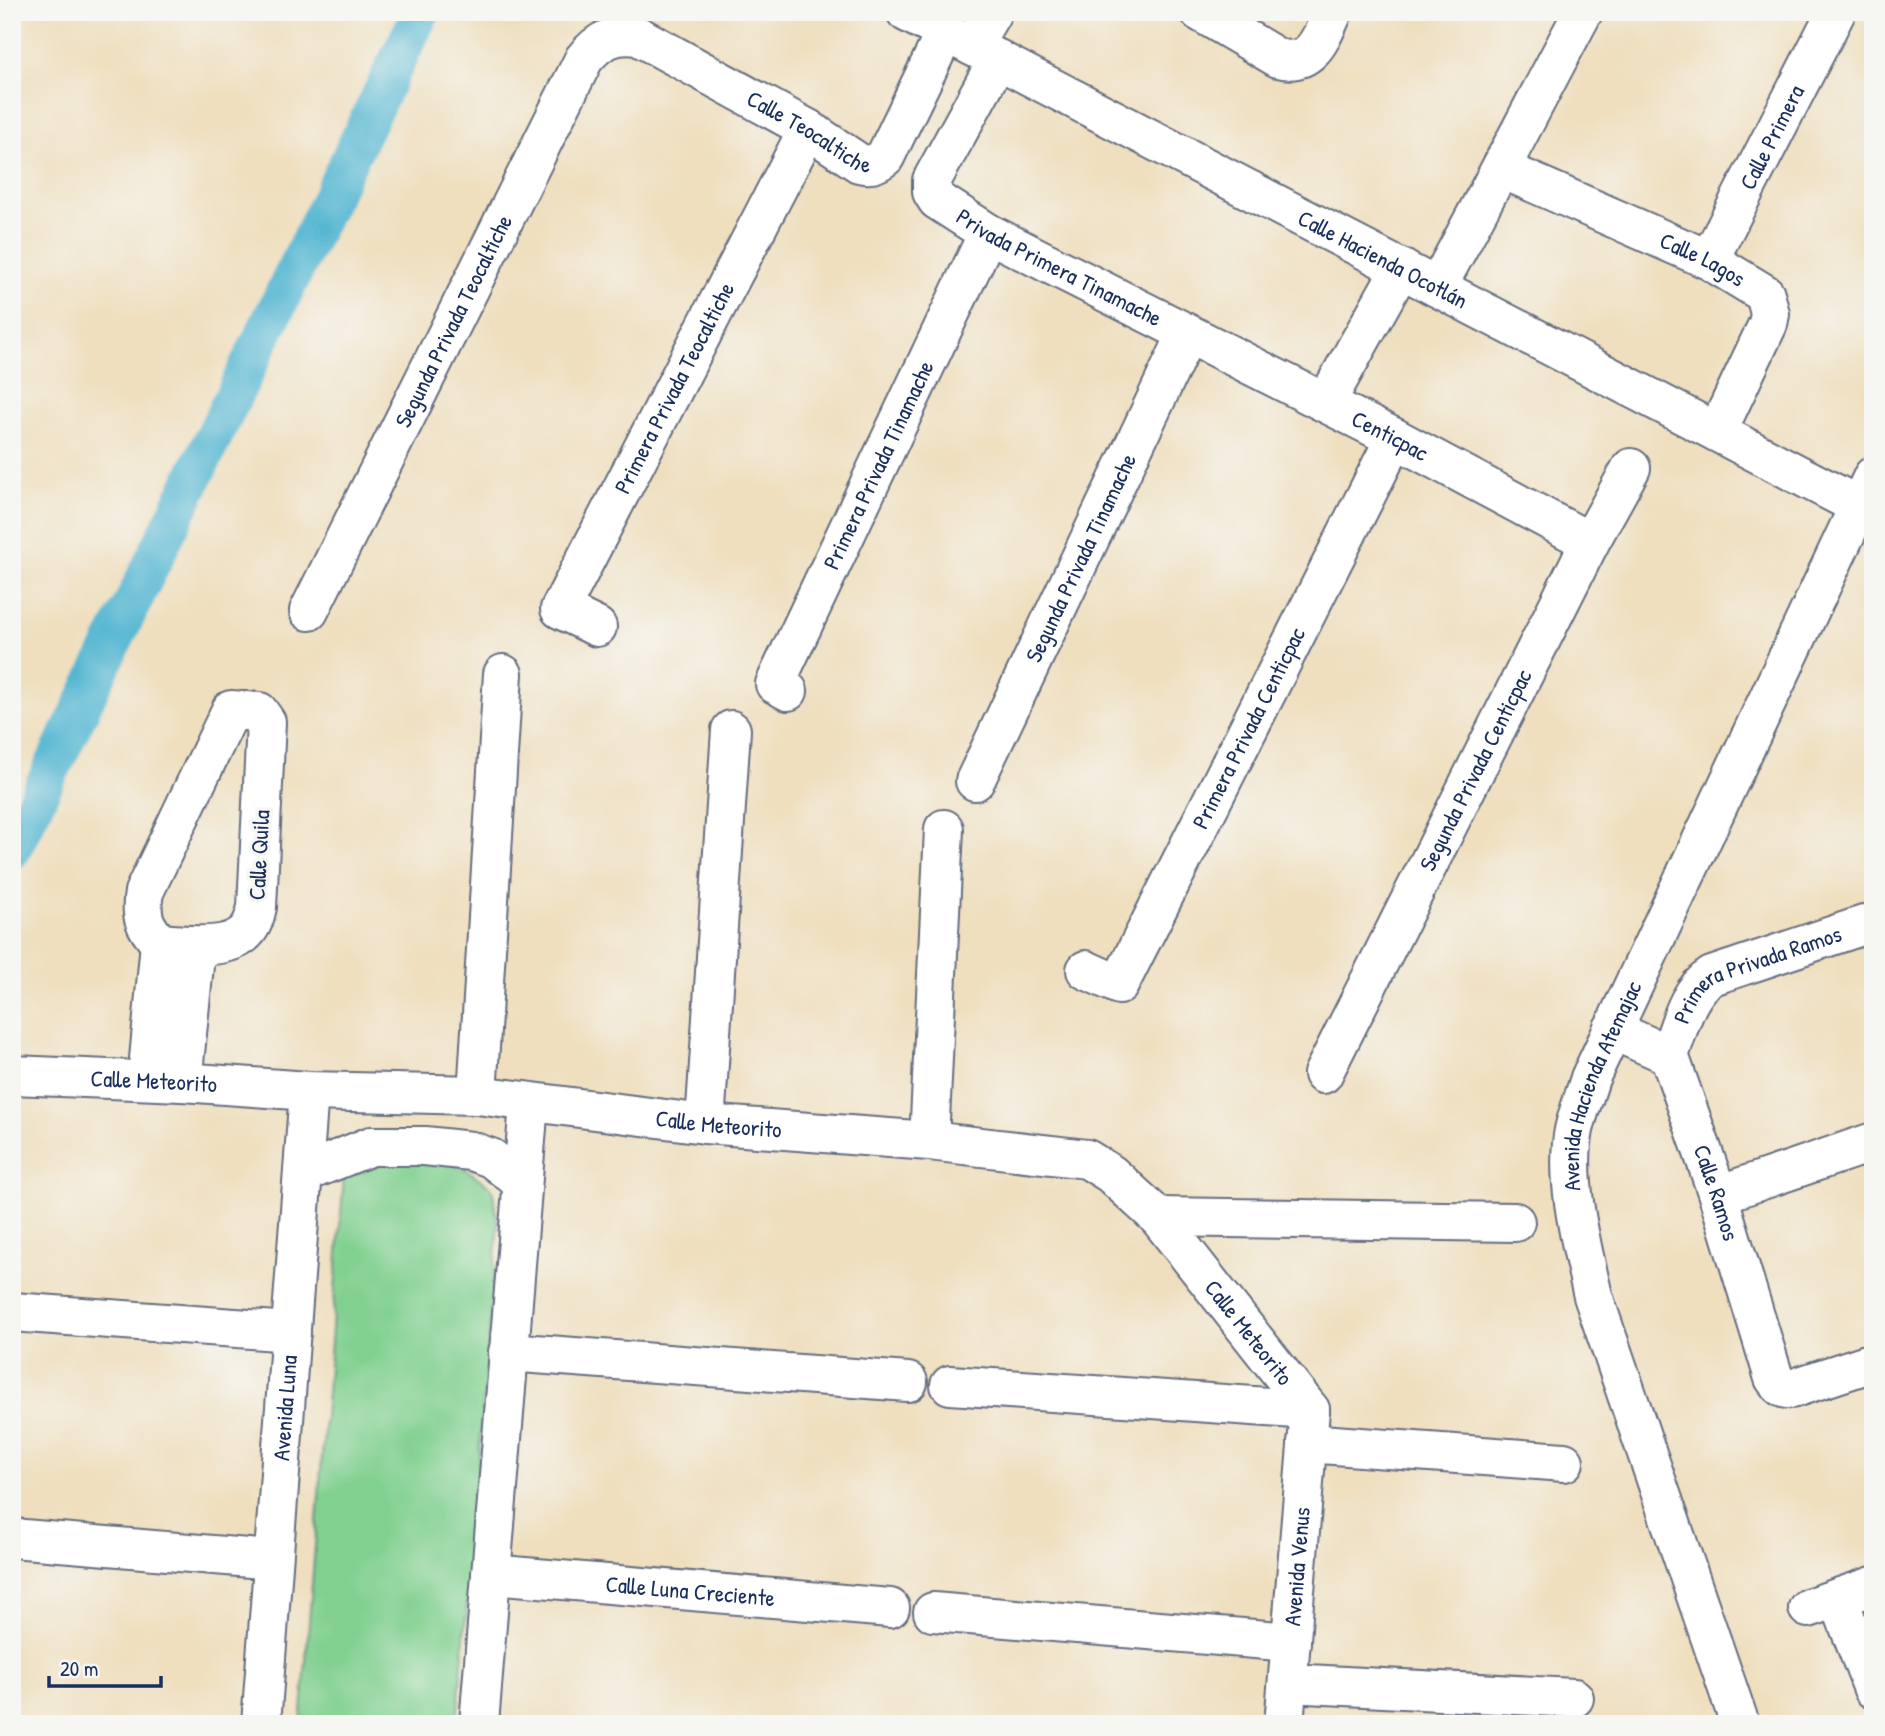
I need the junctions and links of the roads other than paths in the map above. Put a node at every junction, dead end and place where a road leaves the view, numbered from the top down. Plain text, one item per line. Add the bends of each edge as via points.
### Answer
1 (992, 12) edge
2 (1200, 12) edge
3 (1333, 12) edge
4 (1583, 12) edge
5 (1836, 12) edge
6 (947, 31) edge
7 (607, 38) joint
8 (808, 129) junction
9 (1502, 169) junction
10 (988, 233) junction
11 (1709, 260) junction
12 (1401, 268) junction
13 (1437, 287) junction
14 (1187, 334) junction
15 (1326, 402) junction
16 (1717, 432) junction
17 (1395, 438) junction
18 (1631, 468) dead end
19 (1866, 491) edge
20 (1590, 542) junction
21 (309, 611) dead end
22 (597, 627) dead end
23 (503, 674) dead end
24 (788, 691) dead end
25 (731, 730) dead end
26 (975, 781) dead end
27 (944, 829) dead end
28 (1873, 922) edge
29 (178, 945) junction
30 (1086, 970) dead end
31 (1612, 1030) junction
32 (1669, 1055) junction
33 (1323, 1074) dead end
34 (12, 1075) edge
35 (164, 1081) junction
36 (309, 1091) junction
37 (477, 1095) junction
38 (529, 1103) junction
39 (705, 1124) junction
40 (929, 1141) junction
41 (1873, 1143) edge
42 (304, 1173) junction
43 (522, 1182) junction
44 (1718, 1195) junction
45 (1158, 1217) junction
46 (1515, 1222) dead end
47 (12, 1312) edge
48 (291, 1332) junction
49 (509, 1352) junction
50 (1873, 1362) edge
51 (908, 1382) dead end
52 (950, 1385) dead end
53 (1308, 1427) junction
54 (1564, 1462) dead end
55 (12, 1538) edge
56 (273, 1560) junction
57 (491, 1574) junction
58 (1839, 1597) edge
59 (890, 1608) dead end
60 (933, 1612) dead end
61 (1290, 1642) junction
62 (1288, 1683) junction
63 (1873, 1689) edge
64 (1574, 1699) dead end
65 (261, 1724) edge
66 (479, 1724) edge
67 (1284, 1724) edge
68 (1740, 1724) edge

1 - 6 street
2 - 3 street via 1289,61 1300,60 1314,48
4 - 9 street
5 - 11 street, Calle Primera
6 - 8 street, Calle Teocaltiche via 880,161 859,163
6 - 10 street, Privada Primera Tinamache via 931,186 937,200
6 - 12 street, Calle Hacienda Ocotlán
7 - 8 street, Calle Teocaltiche via 638,36
7 - 21 street, Segunda Privada Teocaltiche via 584,59
8 - 22 street, Primera Privada Teocaltiche via 560,609
9 - 11 street, Calle Lagos
9 - 13 street
10 - 14 street, Privada Primera Tinamache
10 - 24 street, Primera Privada Tinamache via 775,684
11 - 16 street, Calle Lagos via 1765,294 1770,314
12 - 13 street, Calle Hacienda Ocotlán
12 - 15 street, Centicpac
13 - 16 street, Calle Hacienda Ocotlán
14 - 15 street, Privada Primera Tinamache
14 - 26 street, Segunda Privada Tinamache
15 - 17 street, Centicpac
16 - 19 street, Calle Hacienda Ocotlán
17 - 20 street, Centicpac
17 - 30 street, Primera Privada Centicpac via 1119,985
18 - 20 street, Segunda Privada Centicpac
19 - 31 street, Avenida Hacienda Atemajac
20 - 33 street, Segunda Privada Centicpac
23 - 37 street
25 - 39 street
27 - 40 street
28 - 32 street, Primera Privada Ramos via 1701,983 1692,993
29 - 29 street, Calle Quila via 146,928 144,892 228,712 262,714 266,722 254,919 249,930 234,941
29 - 35 street
31 - 32 street
31 - 68 street, Avenida Hacienda Atemajac via 1590,1078 1574,1132 1572,1183 1580,1239 1592,1296
32 - 44 street, Calle Ramos
34 - 35 street, Calle Meteorito
35 - 36 street, Calle Meteorito
36 - 37 street, Calle Meteorito
36 - 42 street, Avenida Luna
37 - 38 street, Calle Meteorito
38 - 39 street, Calle Meteorito
38 - 43 street
39 - 40 street, Calle Meteorito
40 - 45 street, Calle Meteorito via 1087,1159 1111,1174
41 - 44 street
42 - 43 street via 371,1146 425,1146 491,1158
42 - 48 street, Avenida Luna
43 - 49 street
44 - 50 street, Calle Ramos via 1774,1378 1785,1390
45 - 46 street
45 - 53 street, Calle Meteorito
47 - 48 street
48 - 56 street, Avenida Luna
49 - 51 street
49 - 57 street
52 - 53 street
53 - 54 street
53 - 61 street, Avenida Venus
55 - 56 street
56 - 65 street, Avenida Luna
57 - 59 street, Calle Luna Creciente
57 - 66 street
58 - 63 street
60 - 61 street
61 - 62 street, Avenida Venus
62 - 64 street
62 - 67 street, Avenida Venus

